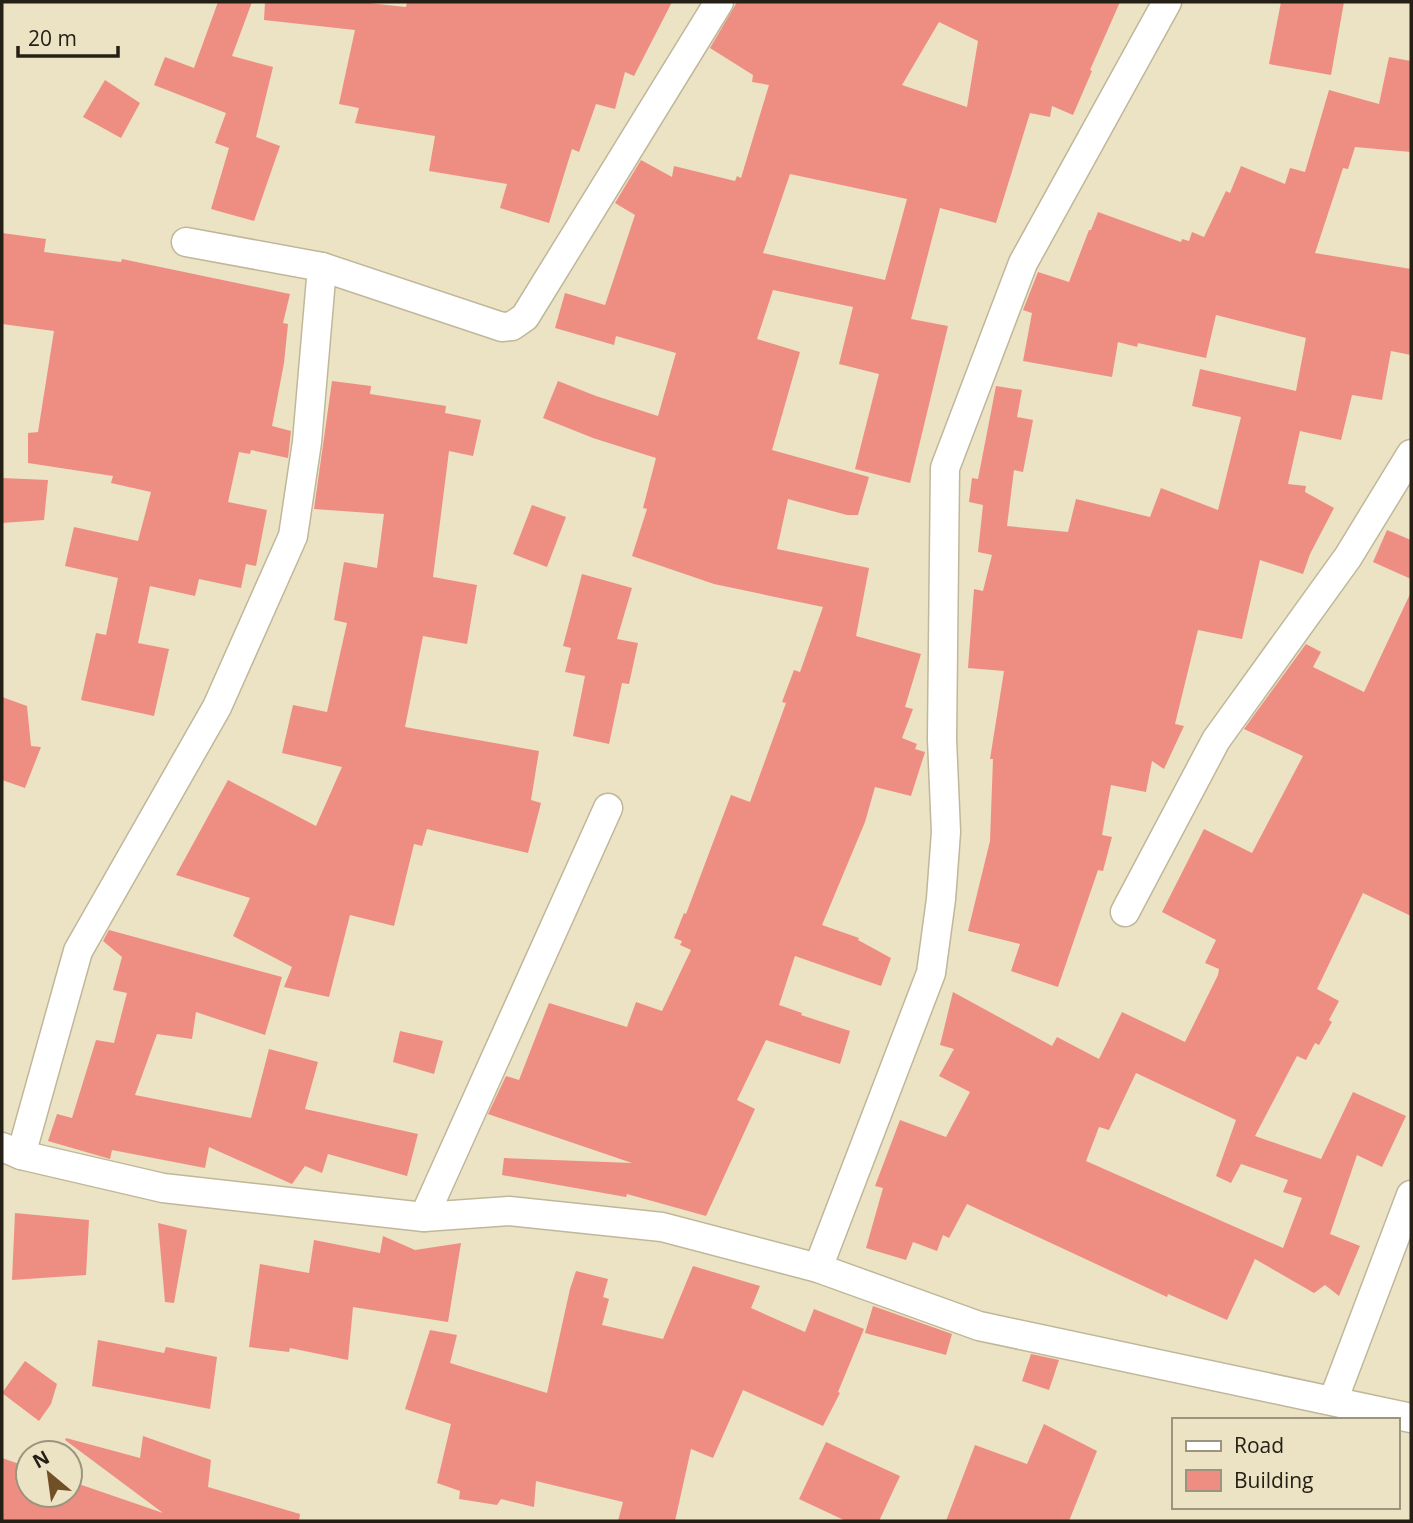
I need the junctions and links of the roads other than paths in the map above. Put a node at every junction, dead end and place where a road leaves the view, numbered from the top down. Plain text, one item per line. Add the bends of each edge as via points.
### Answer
1 (719, 2) edge
2 (1167, 2) edge
3 (186, 242) dead end
4 (322, 267) junction
5 (1411, 454) edge
6 (608, 808) dead end
7 (1125, 912) dead end
8 (11, 1151) edge
9 (1411, 1195) edge
10 (424, 1217) junction
11 (818, 1268) junction
12 (1333, 1401) junction
13 (1411, 1418) edge

1 - 4 street via 519,323 502,327
2 - 11 street via 1023,263 945,468 942,739 946,832 931,973
3 - 4 street
4 - 8 street via 307,442 293,536 217,708 78,951
5 - 7 street via 1348,556 1216,740
6 - 10 street
8 - 10 street via 163,1188
9 - 12 street
10 - 11 street via 509,1211 662,1227
11 - 12 street via 979,1326
12 - 13 street

